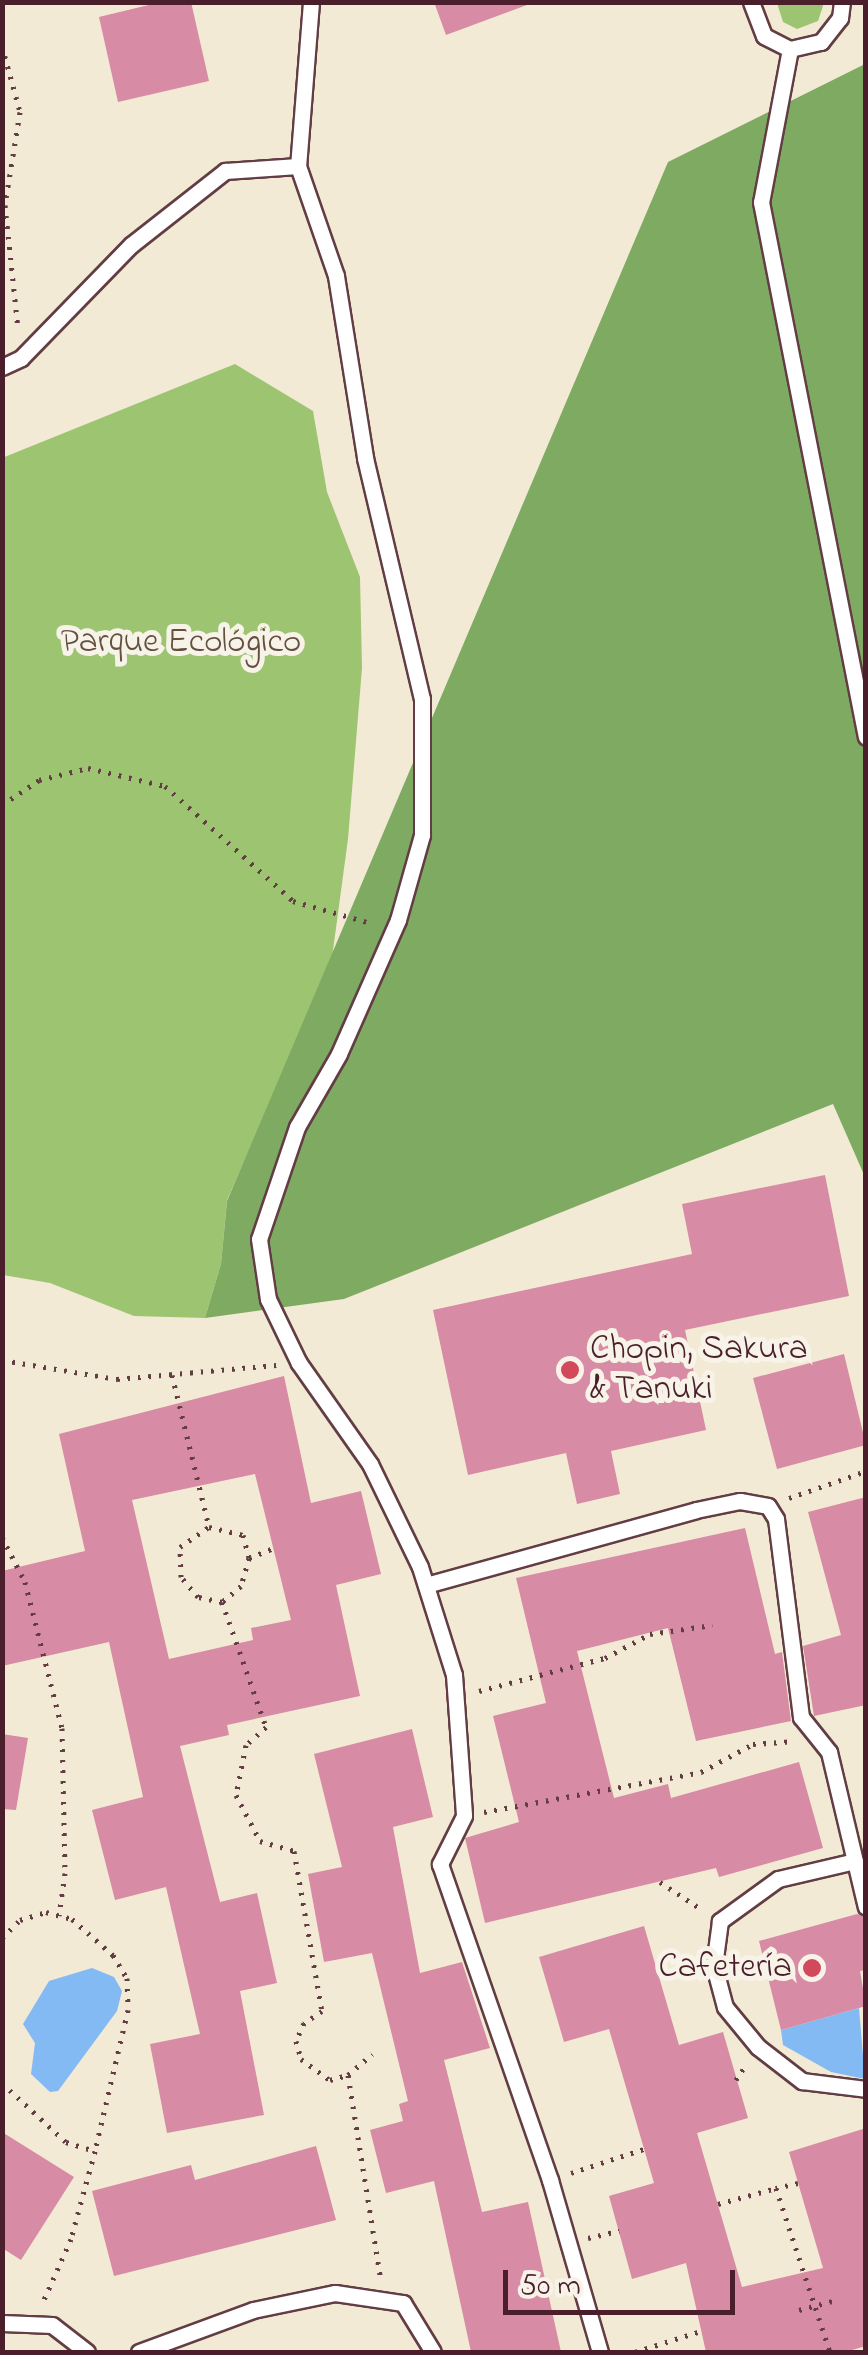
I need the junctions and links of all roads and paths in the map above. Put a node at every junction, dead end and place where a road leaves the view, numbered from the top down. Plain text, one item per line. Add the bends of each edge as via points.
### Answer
1 (311, 2) edge
2 (751, 2) edge
3 (842, 2) edge
4 (2, 46) edge
5 (790, 49) junction
6 (2, 158) edge
7 (11, 158) junction
8 (298, 166) junction
9 (20, 358) junction
10 (2, 366) edge
11 (866, 737) edge
12 (2, 805) edge
13 (398, 920) junction
14 (2, 1360) edge
15 (307, 1373) junction
16 (172, 1375) junction
17 (866, 1471) edge
18 (768, 1506) junction
19 (209, 1526) junction
20 (2, 1537) edge
21 (274, 1548) dead end
22 (250, 1558) junction
23 (426, 1585) junction
24 (222, 1602) junction
25 (712, 1624) dead end
26 (456, 1697) junction
27 (801, 1717) junction
28 (464, 1816) junction
29 (855, 1861) junction
30 (660, 1882) dead end
31 (866, 1907) edge
32 (60, 1916) junction
33 (720, 1921) junction
34 (2, 1938) edge
35 (372, 2054) dead end
36 (348, 2075) junction
37 (2, 2083) edge
38 (866, 2089) edge
39 (644, 2149) dead end
40 (95, 2151) junction
41 (550, 2180) junction
42 (798, 2182) dead end
43 (776, 2188) junction
44 (718, 2204) dead end
45 (384, 2300) junction
46 (838, 2300) dead end
47 (818, 2305) junction
48 (799, 2310) dead end
49 (35, 2321) junction
50 (2, 2323) edge
51 (701, 2331) dead end
52 (87, 2352) edge
53 (139, 2352) edge
54 (433, 2352) edge
55 (600, 2352) edge
56 (635, 2352) edge
57 (830, 2352) edge

1 - 8 lane
2 - 5 lane via 764,36
3 - 5 lane via 840,18 821,42
4 - 7 path via 20,112
5 - 11 lane via 761,202
6 - 7 path
7 - 9 path via 4,205
8 - 9 lane via 225,170 130,245
8 - 13 lane via 336,276 365,458 422,699 422,836
9 - 10 lane
12 - 13 path via 39,780 88,768 165,786 293,901 371,924
13 - 15 lane via 339,1054 296,1127 259,1240 268,1299
14 - 16 path via 117,1380
15 - 16 path via 283,1364
15 - 23 lane via 370,1464
16 - 19 path
17 - 18 path
18 - 23 lane via 740,1501 696,1510
18 - 27 lane via 776,1520
19 - 22 path via 244,1535
19 - 24 path via 180,1548 180,1577 198,1597
20 - 32 path via 26,1582 62,1728 66,1873
21 - 22 path
22 - 24 path via 241,1586
23 - 26 lane
24 - 36 path via 266,1727 246,1745 236,1795 260,1841 294,1851 322,2011 304,2023 296,2041 301,2059 330,2080
25 - 26 path via 650,1634 605,1658
26 - 28 lane
27 - 28 path via 796,1740 754,1744 701,1772
27 - 29 lane via 830,1752
28 - 41 lane via 440,1864
29 - 31 lane
29 - 33 lane via 778,1879
30 - 33 path
32 - 34 path via 46,1912 20,1920
32 - 40 path via 92,1934 127,1978 128,2010
33 - 38 lane via 714,1966 725,2007 758,2047 802,2081
35 - 36 path
36 - 45 path
37 - 40 path via 66,2142
39 - 41 path
40 - 49 path via 71,2239
41 - 55 lane
42 - 43 path
43 - 44 path
43 - 47 path
45 - 53 lane via 335,2293 253,2310
45 - 54 lane via 403,2302
46 - 47 path
47 - 48 path
47 - 57 path
49 - 50 lane
49 - 52 lane via 68,2333
51 - 56 path

